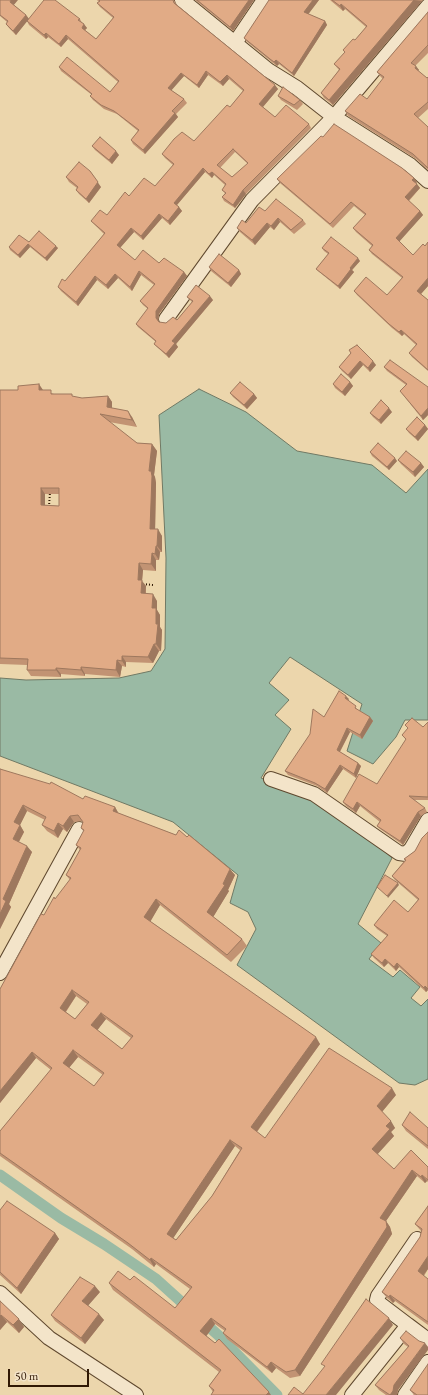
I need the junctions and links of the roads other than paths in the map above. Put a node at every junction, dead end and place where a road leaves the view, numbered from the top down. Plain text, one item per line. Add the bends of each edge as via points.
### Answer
1 (182, 0) edge
2 (264, 0) edge
3 (428, 6) edge
4 (235, 43) junction
5 (334, 117) junction
6 (428, 181) edge
7 (166, 319) dead end
8 (271, 779) dead end
9 (428, 820) edge
10 (79, 829) dead end
11 (0, 973) edge
12 (417, 1239) edge
13 (0, 1293) edge
14 (408, 1325) junction
15 (428, 1340) edge
16 (428, 1362) edge
17 (136, 1395) edge
18 (352, 1395) edge
19 (405, 1395) edge

1 - 4 street
2 - 4 street
3 - 5 street
4 - 5 street
5 - 6 street via 410,165
5 - 7 street via 252,200
8 - 9 street via 314,794 399,853 406,854 411,849
10 - 11 street
12 - 14 street via 377,1300
13 - 17 street via 49,1338
14 - 15 street
14 - 18 street
16 - 19 street

